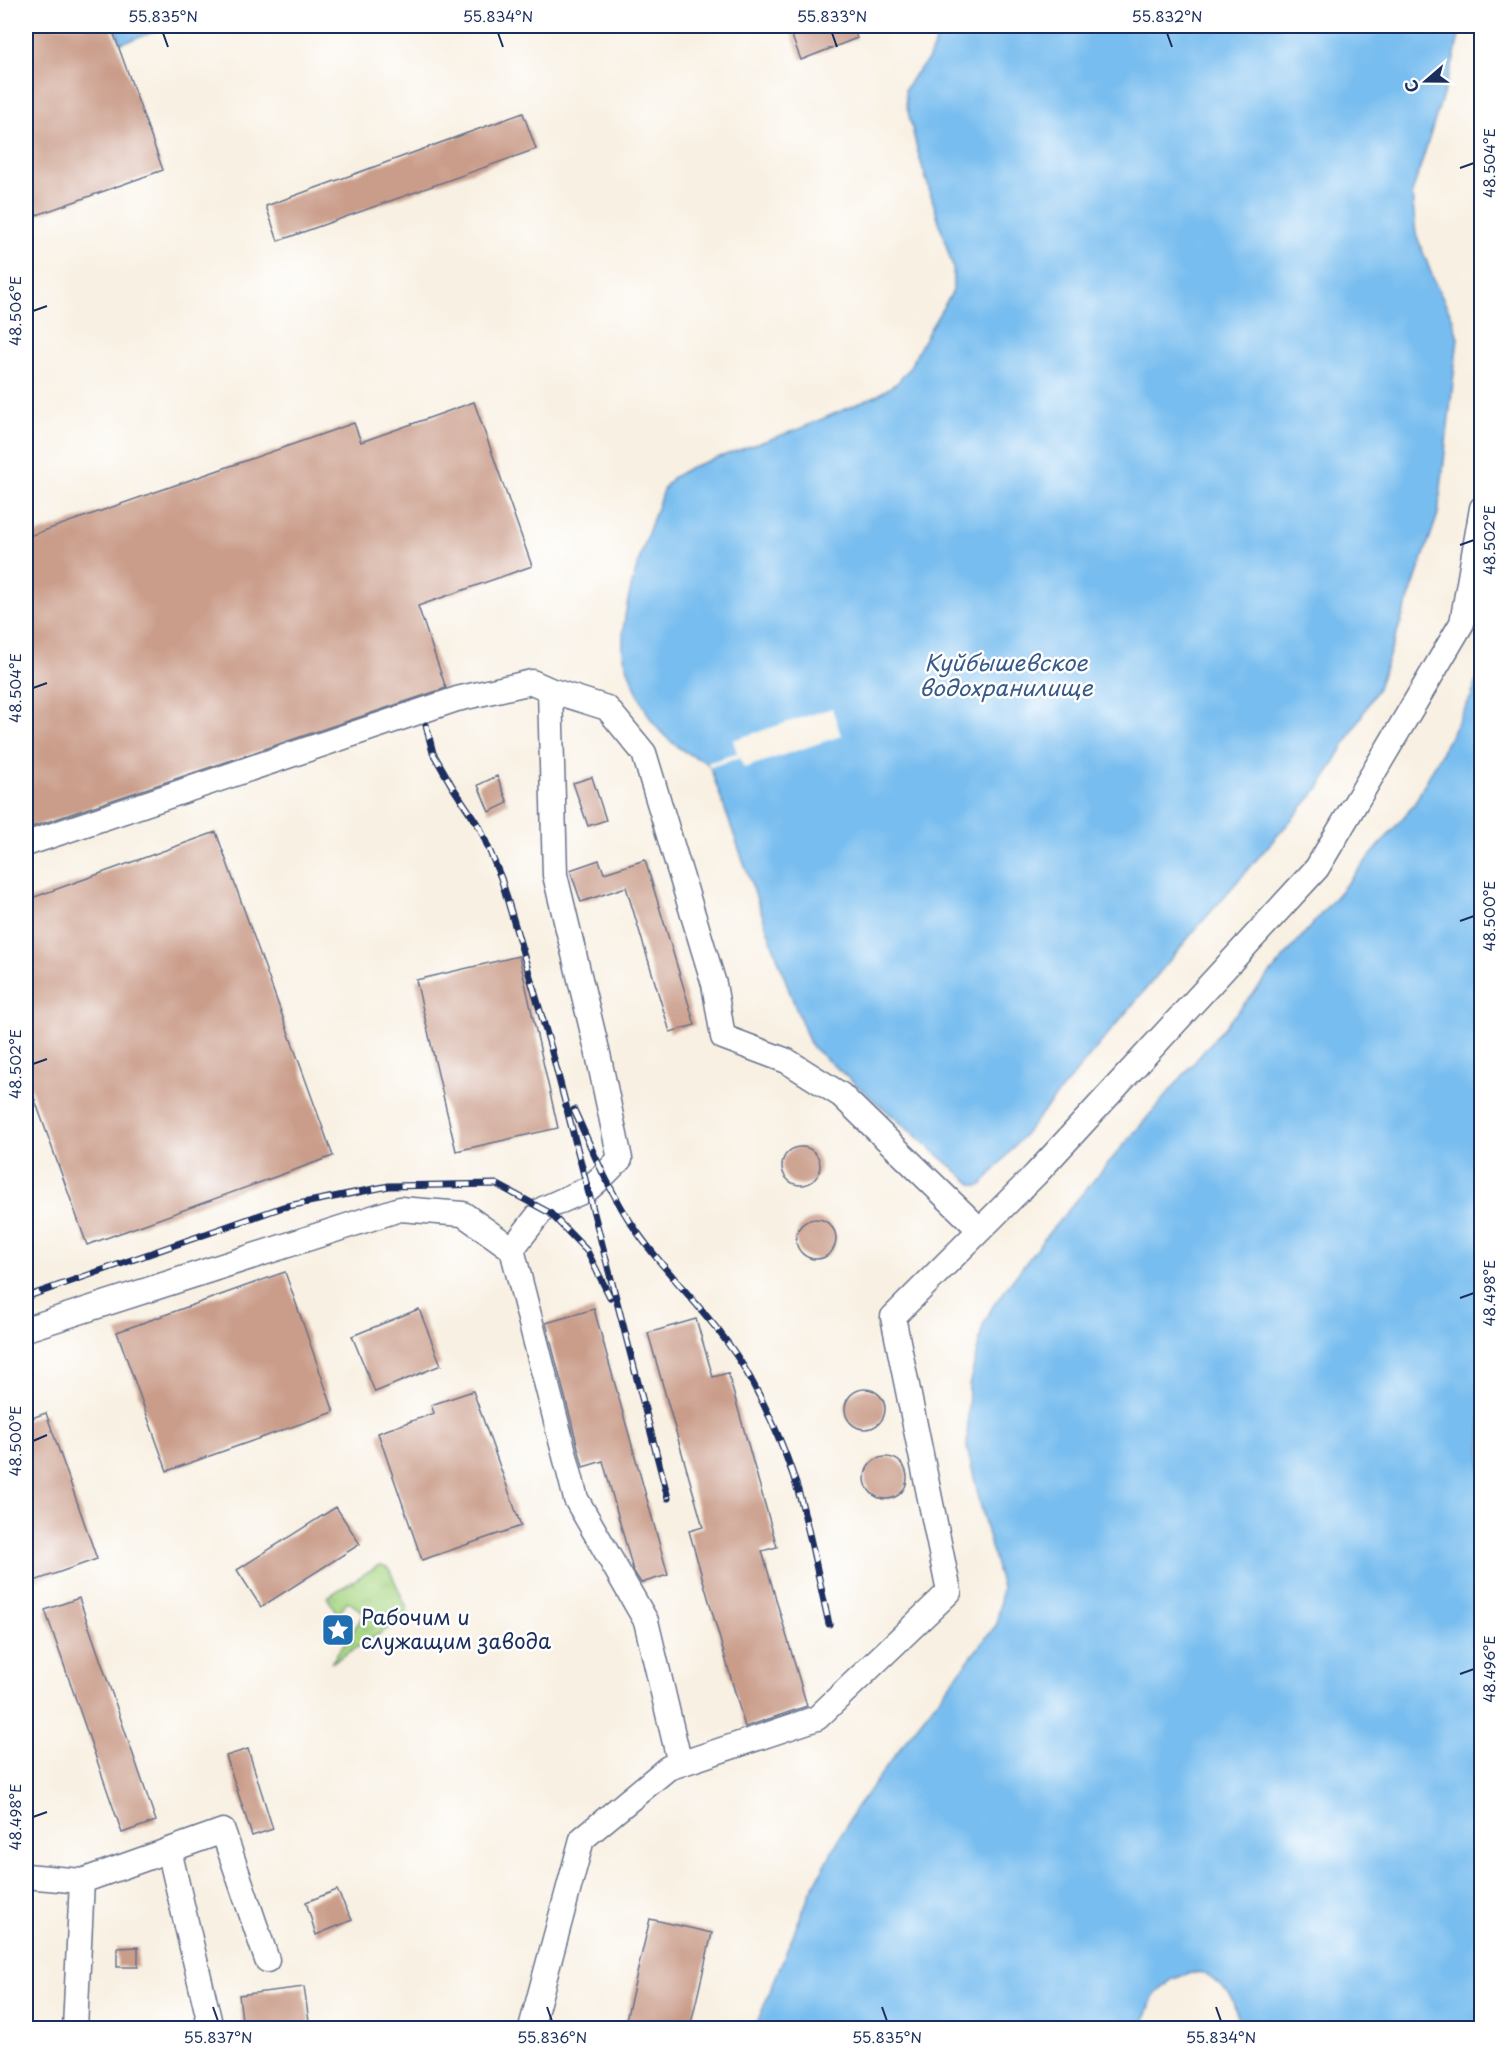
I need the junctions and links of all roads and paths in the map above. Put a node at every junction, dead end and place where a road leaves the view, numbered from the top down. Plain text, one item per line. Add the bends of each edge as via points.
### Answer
1 (1482, 508) edge
2 (550, 690) junction
3 (26, 844) edge
4 (980, 1230) junction
5 (512, 1250) junction
6 (26, 1329) edge
7 (680, 1764) junction
8 (169, 1850) junction
9 (26, 1876) edge
10 (82, 1881) junction
11 (267, 1960) dead end
12 (75, 2028) edge
13 (211, 2028) edge
14 (531, 2028) edge

1 - 4 lane via 1462,623 1317,868
2 - 3 lane via 532,682 457,699
2 - 4 lane via 607,708 644,753 714,984 723,1037 787,1061 841,1095
2 - 5 lane via 555,875 620,1159 588,1189 543,1209
4 - 7 lane via 893,1317 949,1592 817,1718
5 - 6 lane via 463,1214 400,1209
5 - 7 lane via 576,1499 646,1621
7 - 14 lane via 668,1768 582,1839
8 - 10 lane
8 - 11 lane via 223,1831
8 - 13 lane
9 - 10 lane
10 - 12 lane

